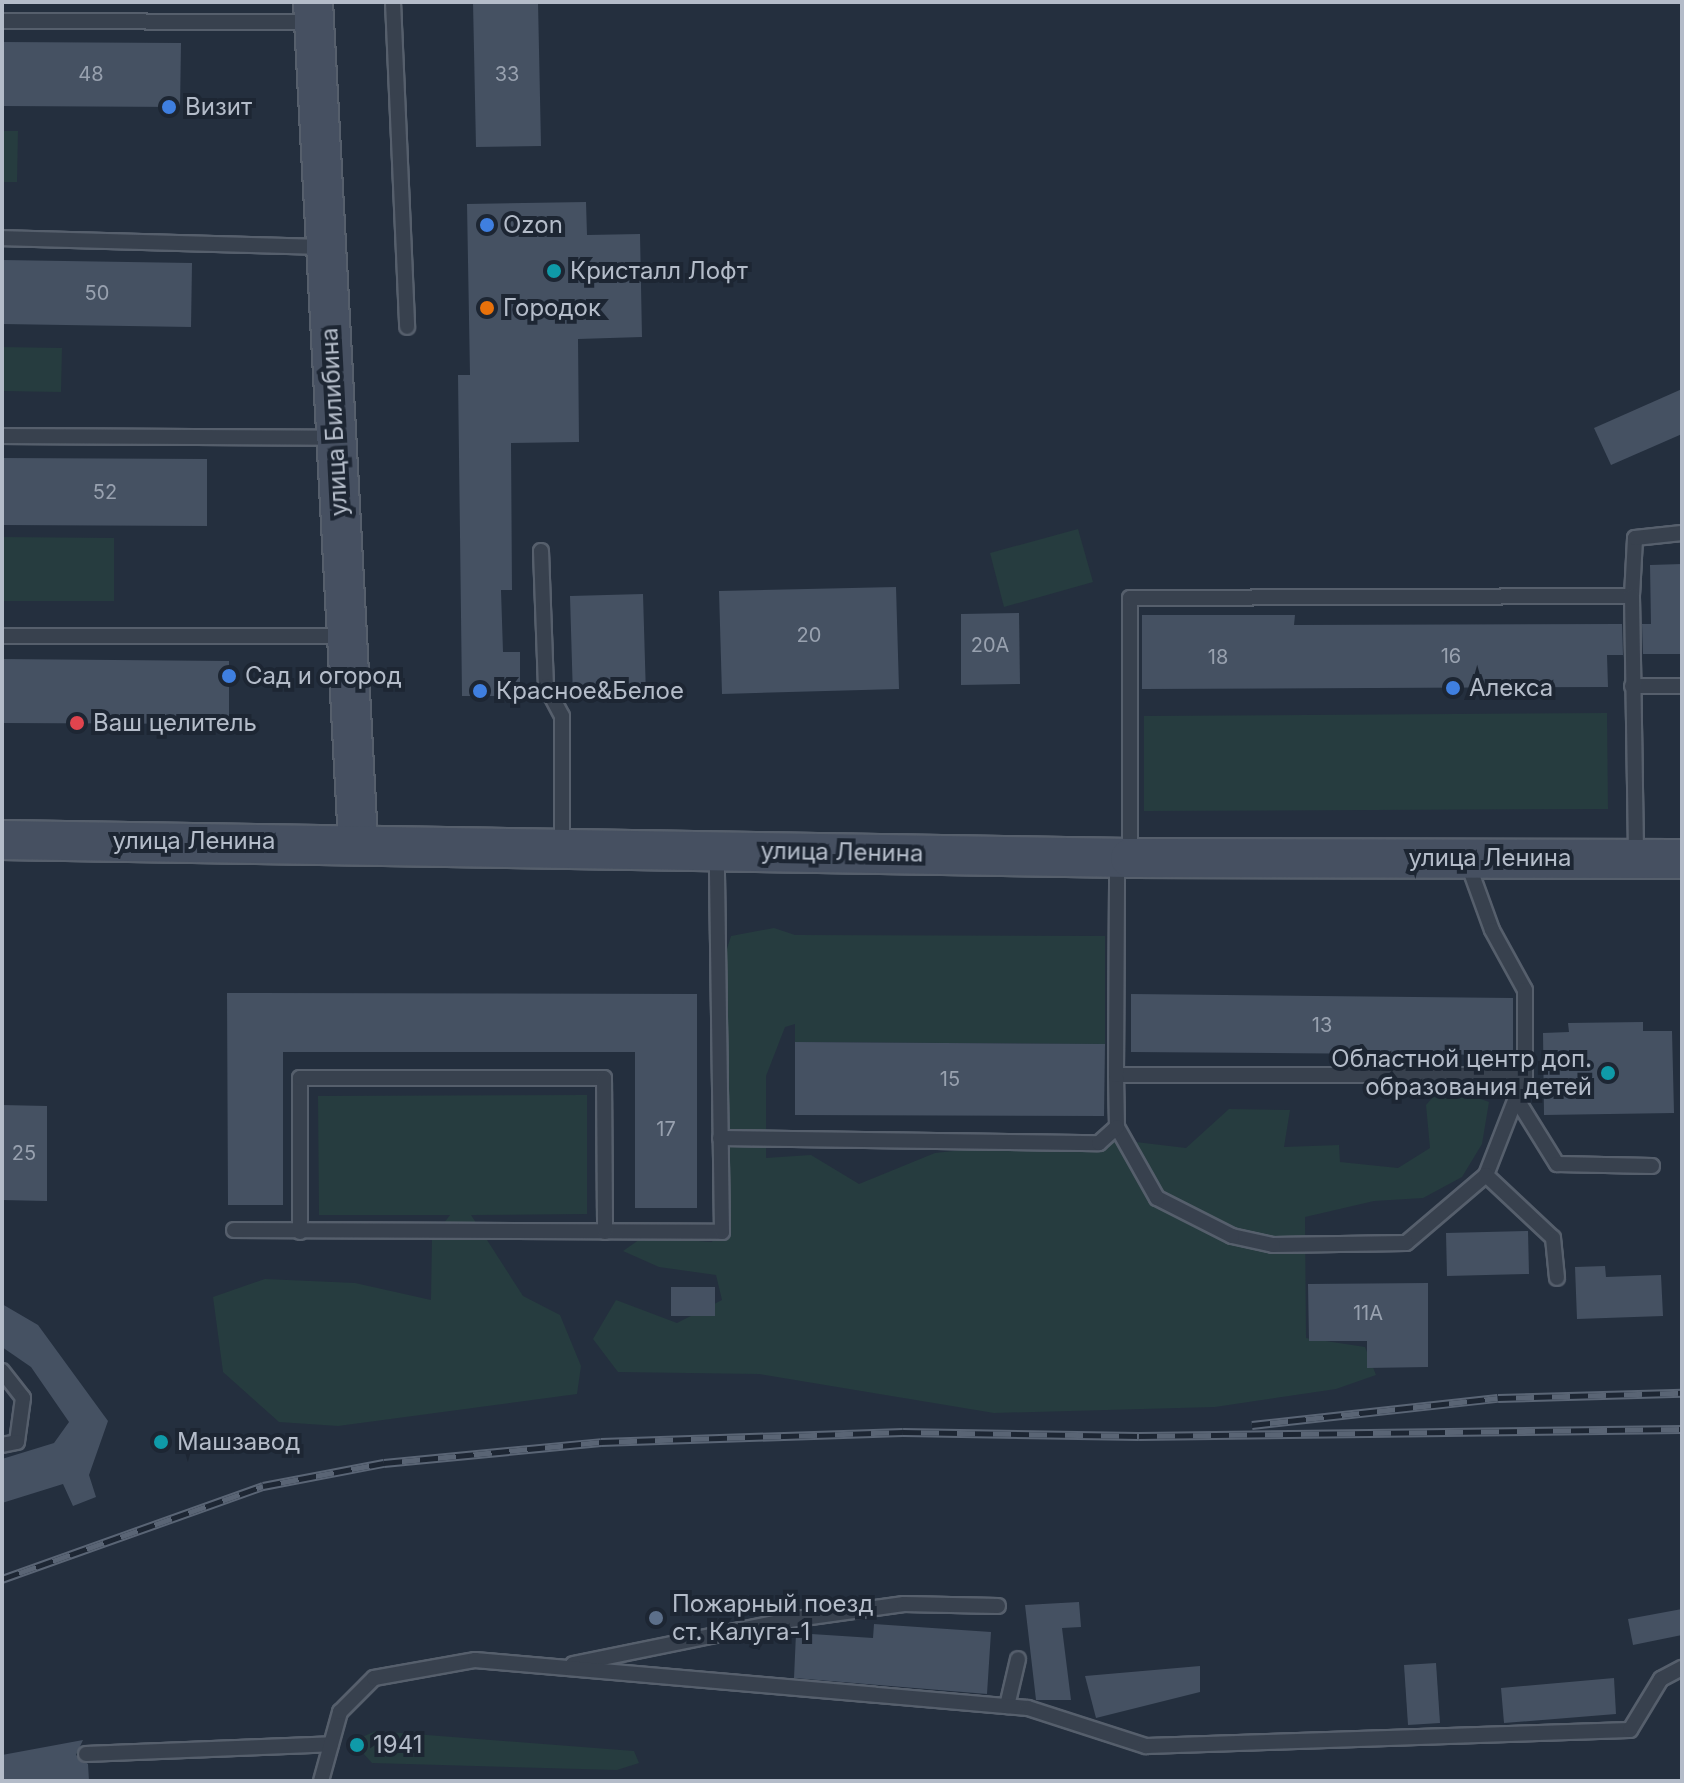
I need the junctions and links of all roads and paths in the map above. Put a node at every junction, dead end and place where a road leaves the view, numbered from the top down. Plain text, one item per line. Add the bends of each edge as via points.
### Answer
1 (393, 2) edge
2 (314, 12) edge
3 (2, 21) edge
4 (2, 238) edge
5 (325, 247) junction
6 (407, 327) dead end
7 (2, 436) edge
8 (334, 438) junction
9 (1682, 533) edge
10 (541, 551) dead end
11 (1632, 596) junction
12 (2, 636) edge
13 (344, 636) junction
14 (1632, 686) junction
15 (1682, 686) edge
16 (2, 840) edge
17 (358, 842) junction
18 (562, 846) junction
19 (717, 850) junction
20 (1123, 857) junction
21 (1466, 858) junction
22 (1636, 858) junction
23 (1682, 859) edge
24 (1116, 1075) junction
25 (1525, 1075) junction
26 (1516, 1098) junction
27 (1117, 1127) junction
28 (720, 1138) junction
29 (1652, 1166) dead end
30 (1486, 1175) junction
31 (234, 1230) dead end
32 (300, 1232) junction
33 (605, 1232) junction
34 (1557, 1278) dead end
35 (2, 1371) edge
36 (2, 1445) edge
37 (998, 1606) dead end
38 (1018, 1659) dead end
39 (557, 1668) junction
40 (1682, 1668) edge
41 (1007, 1706) junction
42 (331, 1744) junction
43 (86, 1754) dead end
44 (321, 1781) edge

1 - 6 lane
2 - 3 lane
2 - 5 main road, улица Билибина
4 - 5 lane
5 - 8 main road, улица Билибина
7 - 8 lane
8 - 13 main road, улица Билибина
9 - 11 lane via 1635,538
10 - 18 lane via 546,686 562,716
11 - 14 lane
11 - 20 lane via 1130,598
12 - 13 lane
13 - 17 main road, улица Билибина
14 - 15 lane
14 - 22 lane
16 - 17 main road, улица Ленина
17 - 18 main road, улица Ленина
18 - 19 main road, улица Ленина
19 - 20 main road, улица Ленина
19 - 28 lane
20 - 21 main road, улица Ленина
20 - 24 lane
21 - 22 main road, улица Ленина
21 - 25 lane via 1492,930 1525,990
22 - 23 main road, улица Ленина
24 - 25 lane
24 - 27 lane
25 - 26 lane
26 - 29 lane via 1557,1164
26 - 30 lane
27 - 28 lane via 1099,1143
27 - 30 lane via 1157,1198 1232,1236 1273,1245 1406,1243
28 - 33 lane via 722,1232
30 - 34 lane via 1553,1238
31 - 32 lane
32 - 33 lane
32 - 33 lane via 300,1078 604,1078
35 - 36 lane via 23,1398 17,1442
37 - 39 lane via 904,1604 789,1620
38 - 41 lane
39 - 41 lane
39 - 42 lane via 475,1660 374,1678 340,1712
40 - 41 lane via 1661,1679 1630,1730 1146,1746
42 - 43 lane
42 - 44 lane

